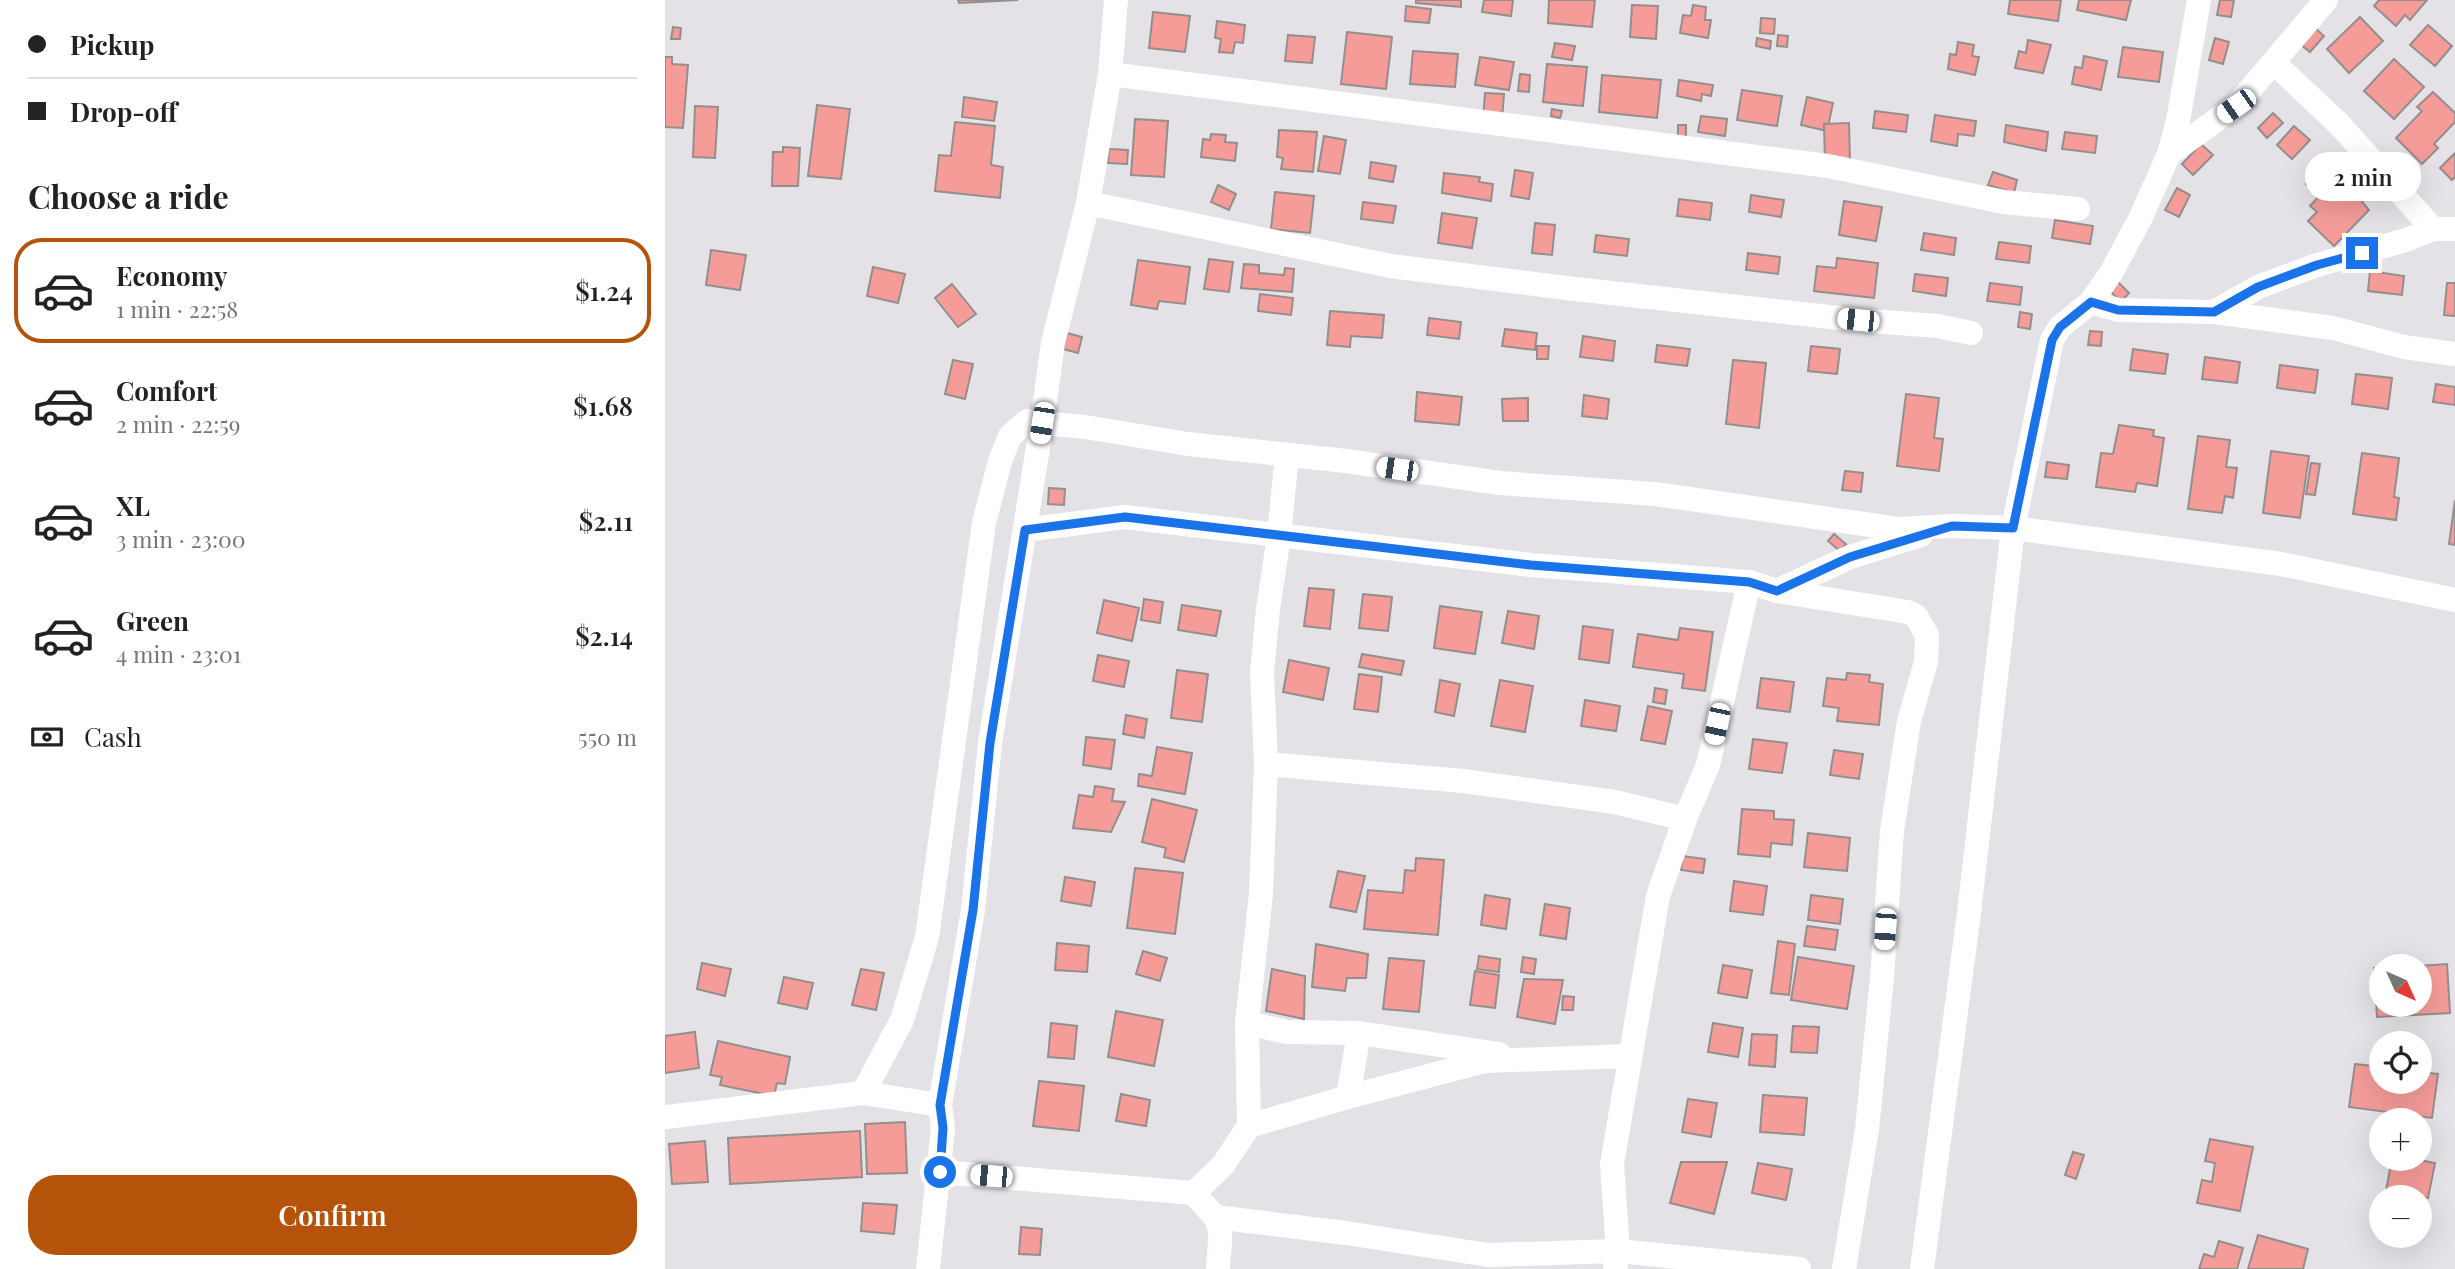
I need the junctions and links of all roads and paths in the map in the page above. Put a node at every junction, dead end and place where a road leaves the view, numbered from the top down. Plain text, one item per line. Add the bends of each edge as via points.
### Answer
1 (1116, 0) edge
2 (2199, 0) edge
3 (2326, 0) edge
4 (2274, 63) junction
5 (1110, 74) junction
6 (2169, 153) junction
7 (1088, 203) junction
8 (2078, 209) dead end
9 (2444, 229) edge
10 (2091, 302) junction
11 (2214, 312) junction
12 (1971, 333) dead end
13 (2455, 354) edge
14 (1042, 423) junction
15 (1287, 455) junction
16 (1952, 526) junction
17 (2013, 528) junction
18 (1025, 530) junction
19 (1279, 536) junction
20 (1749, 582) junction
21 (1777, 591) junction
22 (2455, 600) edge
23 (1266, 764) junction
24 (1685, 818) junction
25 (1247, 1023) junction
26 (1359, 1033) junction
27 (1629, 1056) junction
28 (1532, 1060) junction
29 (863, 1093) junction
30 (1348, 1097) junction
31 (940, 1105) junction
32 (665, 1117) edge
33 (1249, 1126) junction
34 (940, 1172) junction
35 (1193, 1193) junction
36 (1216, 1217) junction
37 (1617, 1260) edge
38 (928, 1269) edge
39 (1218, 1269) edge
40 (1799, 1269) edge
41 (1844, 1269) edge
42 (1923, 1269) edge

1 - 5 street
2 - 6 street
3 - 4 street
4 - 6 street via 2236,106
4 - 9 street
5 - 7 street
5 - 8 street via 1828,166 2004,202
6 - 10 street via 2129,243
7 - 12 street via 1391,266
7 - 14 street via 1053,343
9 - 11 street via 2317,265 2258,287
10 - 11 street via 2118,310
10 - 17 street via 2060,327 2052,340
11 - 13 street via 2333,328 2404,347
14 - 15 street
14 - 18 street
14 - 29 street via 1027,421 1010,436 1000,461 984,523 927,937 902,1020
15 - 16 street via 1500,483 1655,494 1899,529
15 - 19 street
16 - 17 street
16 - 21 street via 1850,557
17 - 22 street via 2281,564
17 - 42 street
18 - 19 street via 1125,517
18 - 31 street via 990,743 973,910
19 - 20 street via 1531,565
19 - 23 street via 1262,672
20 - 21 street
20 - 24 street via 1708,765
21 - 41 street via 1908,612 1916,616 1927,635 1926,662 1909,721 1892,831 1867,1129
23 - 24 street via 1463,781 1615,802
23 - 25 street via 1261,894
24 - 27 street via 1658,896
25 - 26 street via 1287,1032
25 - 33 street
26 - 28 street
26 - 30 street
27 - 28 street
27 - 37 street via 1612,1164
28 - 30 street via 1485,1061
29 - 31 street
29 - 32 street
30 - 33 street
31 - 34 street
33 - 35 street via 1223,1165
34 - 35 street
34 - 38 street
35 - 36 street
36 - 37 street via 1488,1255
36 - 39 street
37 - 40 street

